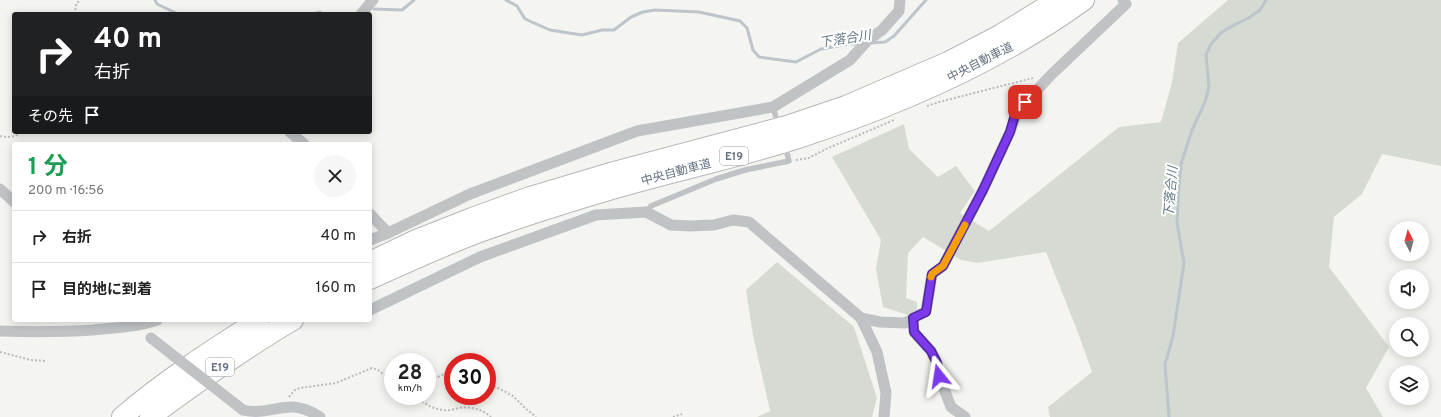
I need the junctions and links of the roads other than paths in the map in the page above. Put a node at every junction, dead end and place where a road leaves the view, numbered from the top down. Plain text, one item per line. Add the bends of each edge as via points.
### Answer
1 (373, 0) edge
2 (900, 0) edge
3 (1057, 0) edge
4 (1084, 0) edge
5 (1123, 0) edge
6 (363, 12) edge
7 (292, 134) edge
8 (302, 142) edge
9 (787, 153) dead end
10 (0, 190) edge
11 (12, 200) edge
12 (646, 212) junction
13 (372, 216) edge
14 (388, 233) junction
15 (372, 239) edge
16 (372, 261) edge
17 (372, 278) edge
18 (372, 309) edge
19 (862, 318) junction
20 (913, 318) junction
21 (144, 322) edge
22 (256, 322) edge
23 (290, 322) edge
24 (0, 331) edge
25 (122, 417) edge
26 (150, 417) edge
27 (320, 417) edge
28 (884, 417) edge
29 (965, 417) edge

1 - 6 street
2 - 14 street via 900,11 850,60 775,112 637,131 470,194
3 - 16 highway, 中央自動車道 / E19 via 1000,35 948,62 846,106 787,126 530,197 416,240
4 - 17 highway, 中央自動車道 / E19 via 1060,18 1009,48 903,100 790,141 534,213 464,238
5 - 20 street via 1126,4 1016,111 1010,132 983,190 943,266 932,274 926,312
7 - 8 street
9 - 12 lane via 789,161 716,179 651,206
10 - 11 street
12 - 18 street via 596,215 480,257
12 - 19 street via 671,225 714,225 734,220 749,222
13 - 14 street
14 - 15 street
19 - 20 street via 905,323
19 - 28 street via 877,352 886,393
20 - 29 street via 914,332 931,351 937,363 939,376 951,407
21 - 24 street via 112,328 60,332
21 - 27 street, bridge via 151,338 244,410 258,414 299,408
22 - 25 highway, E19 via 167,382
23 - 26 highway, E19

